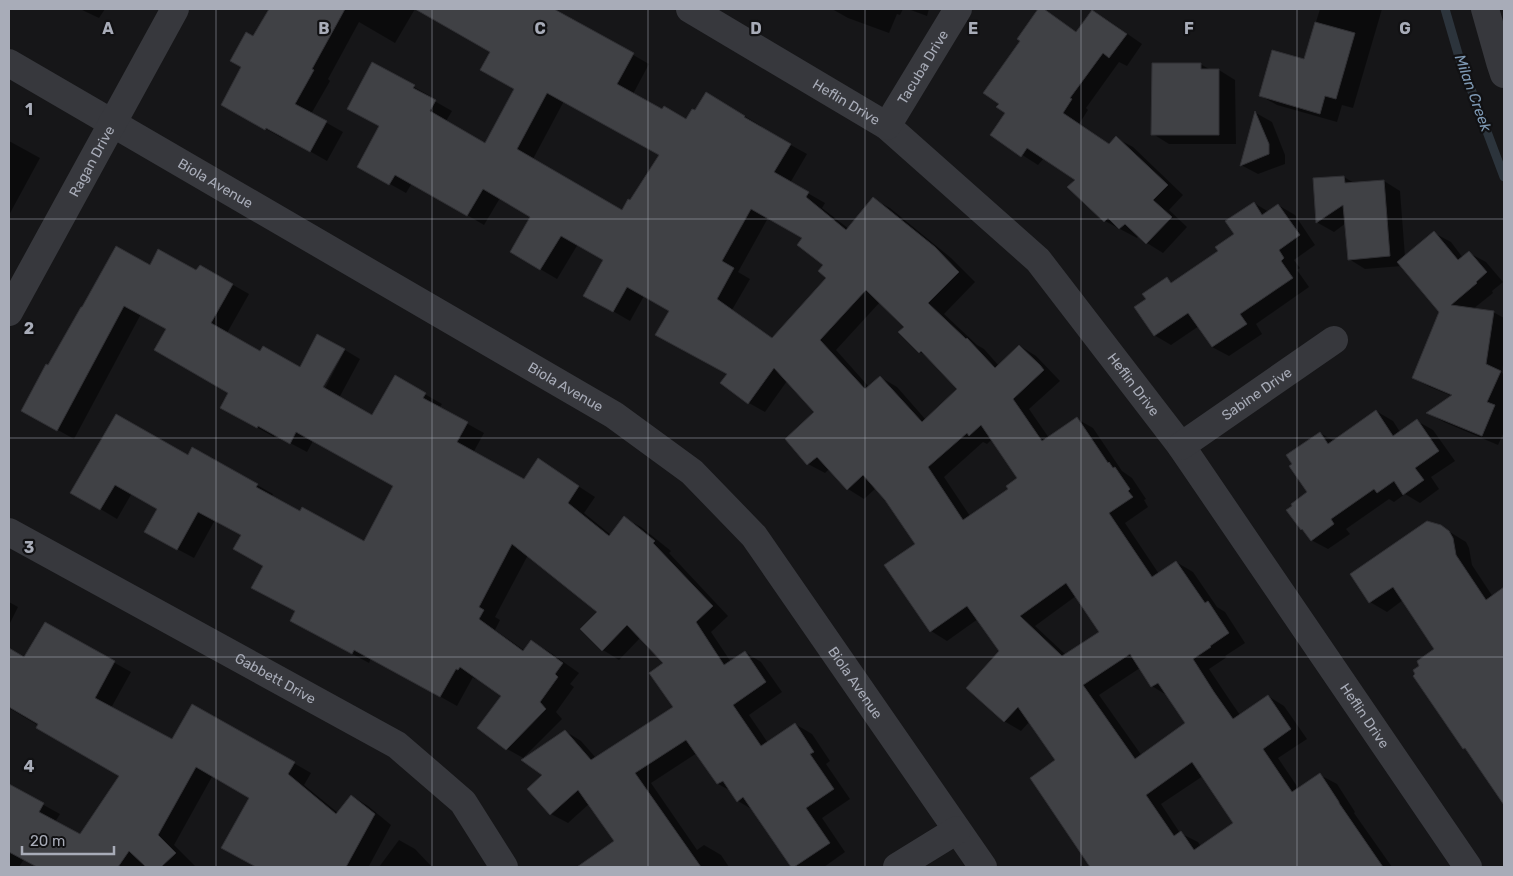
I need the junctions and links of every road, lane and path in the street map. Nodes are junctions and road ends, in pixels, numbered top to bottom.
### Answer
1 (175, 9) edge
2 (690, 9) edge
3 (958, 9) edge
4 (1485, 9) edge
5 (9, 63) edge
6 (1504, 74) edge
7 (112, 123) junction
8 (888, 126) junction
9 (9, 312) edge
10 (1334, 340) dead end
11 (1181, 446) junction
12 (9, 532) edge
13 (957, 830) junction
14 (504, 867) edge
15 (897, 867) edge
16 (983, 867) edge
17 (1468, 867) edge

1 - 7 street, Ragan Drive
2 - 8 street, Heflin Drive
3 - 8 street, Tacuba Drive
4 - 6 street
5 - 7 street, Biola Avenue
7 - 9 street, Ragan Drive
7 - 13 street, Biola Avenue
8 - 11 street, Heflin Drive
10 - 11 street, Sabine Drive
11 - 17 street, Heflin Drive
12 - 14 street, Gabbett Drive
13 - 15 street
13 - 16 street, Biola Avenue

